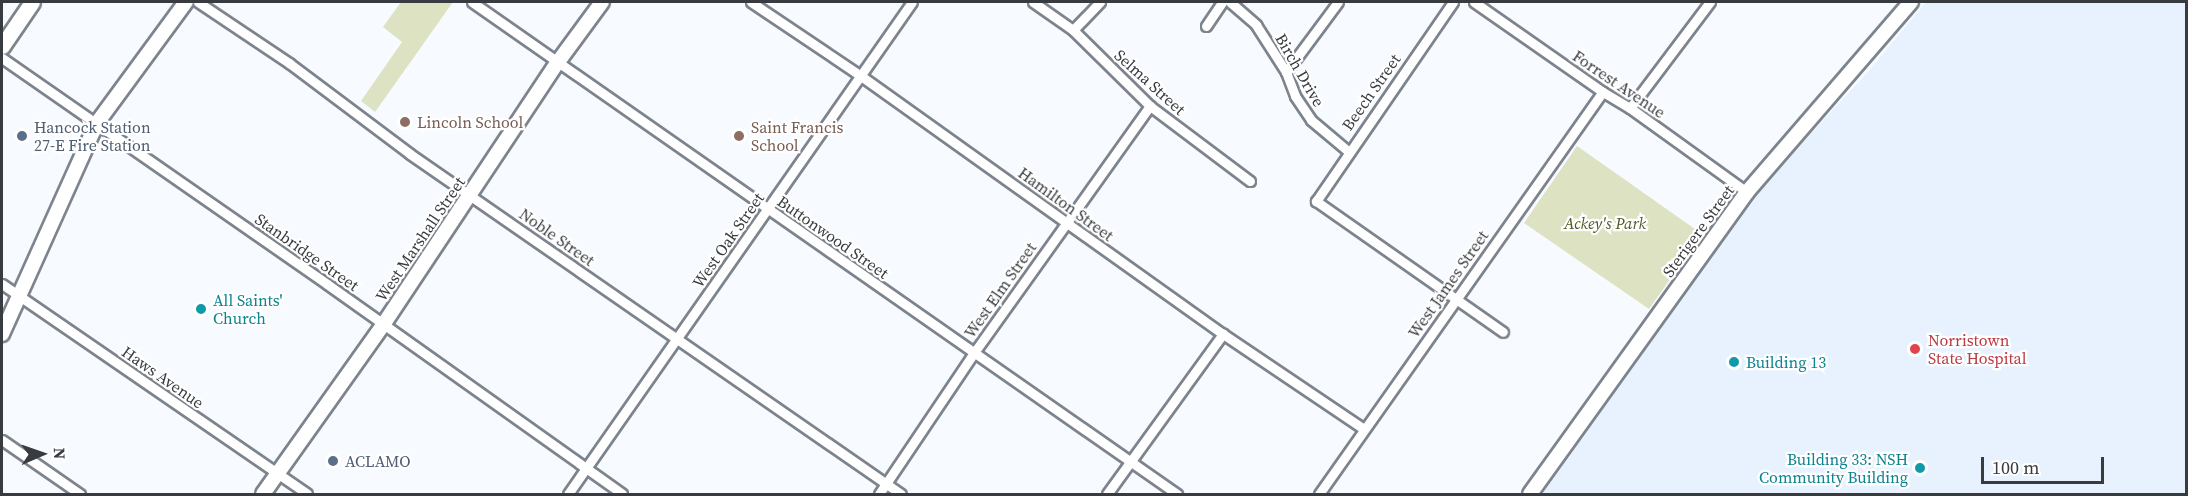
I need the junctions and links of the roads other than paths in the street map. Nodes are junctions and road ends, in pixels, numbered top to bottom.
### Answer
1 (32, 2) edge
2 (186, 2) edge
3 (198, 2) edge
4 (472, 2) edge
5 (602, 2) edge
6 (751, 2) edge
7 (912, 2) edge
8 (1033, 2) edge
9 (1100, 2) edge
10 (1222, 2) edge
11 (1230, 2) edge
12 (1338, 2) edge
13 (1453, 2) edge
14 (1474, 2) edge
15 (1710, 2) edge
16 (1911, 2) edge
17 (1206, 26) dead end
18 (1073, 30) junction
19 (2, 46) edge
20 (2, 58) edge
21 (558, 62) junction
22 (1286, 72) junction
23 (861, 76) junction
24 (1603, 92) junction
25 (1150, 106) junction
26 (1630, 108) junction
27 (97, 123) junction
28 (1348, 151) junction
29 (1250, 181) dead end
30 (1747, 192) junction
31 (470, 195) junction
32 (768, 210) junction
33 (1066, 223) junction
34 (2, 284) edge
35 (18, 295) junction
36 (1455, 301) junction
37 (382, 324) junction
38 (1503, 332) dead end
39 (2, 334) edge
40 (1223, 334) junction
41 (677, 338) junction
42 (973, 354) junction
43 (1364, 429) junction
44 (2, 440) edge
45 (1132, 462) junction
46 (586, 469) junction
47 (278, 474) junction
48 (886, 484) junction
49 (80, 495) edge
50 (263, 495) edge
51 (308, 495) edge
52 (568, 495) edge
53 (622, 495) edge
54 (879, 495) edge
55 (901, 495) edge
56 (1107, 495) edge
57 (1177, 495) edge
58 (1319, 495) edge
59 (1530, 495) edge

1 - 19 main road
2 - 27 street
3 - 31 street, Noble Street
4 - 21 street, Buttonwood Street
5 - 21 street, West Marshall Street
6 - 23 street, Hamilton Street
7 - 23 street, West Oak Street
8 - 18 street, Selma Street
9 - 18 street
10 - 17 street
11 - 22 street, Birch Drive
12 - 22 street
13 - 28 street, Beech Street
14 - 24 street, Forrest Avenue
15 - 26 street
16 - 30 street, Sterigere Street
18 - 25 street, Selma Street
20 - 27 street, Stanbridge Street
21 - 31 street, West Marshall Street
21 - 32 street, Buttonwood Street
22 - 28 street, Birch Drive
23 - 32 street, West Oak Street
23 - 33 street, Hamilton Street
24 - 26 street, Forrest Avenue
24 - 36 street, West James Street
25 - 29 street, Selma Street
25 - 33 street, West Elm Street
26 - 30 street, Forrest Avenue
27 - 35 street
27 - 37 street, Stanbridge Street
28 - 36 street, Beech Street
30 - 59 street, Sterigere Street
31 - 37 street, West Marshall Street
31 - 41 street, Noble Street
32 - 41 street, West Oak Street
32 - 42 street, Buttonwood Street
33 - 40 street, Hamilton Street
33 - 42 street, West Elm Street
34 - 35 street, Haws Avenue
35 - 39 street
35 - 47 street, Haws Avenue
36 - 38 street
36 - 43 street, West James Street
37 - 46 street, Stanbridge Street
37 - 47 street, West Marshall Street
40 - 43 street, Hamilton Street
40 - 45 street
41 - 46 street, West Oak Street
41 - 48 street, Noble Street
42 - 45 street, Buttonwood Street
42 - 48 street, West Elm Street
43 - 58 street, West James Street
44 - 49 street
45 - 56 street
45 - 57 street, Buttonwood Street
46 - 52 street, West Oak Street
46 - 53 street, Stanbridge Street
47 - 50 street, West Marshall Street
47 - 51 street, Haws Avenue
48 - 54 street, West Elm Street
48 - 55 street, Noble Street

